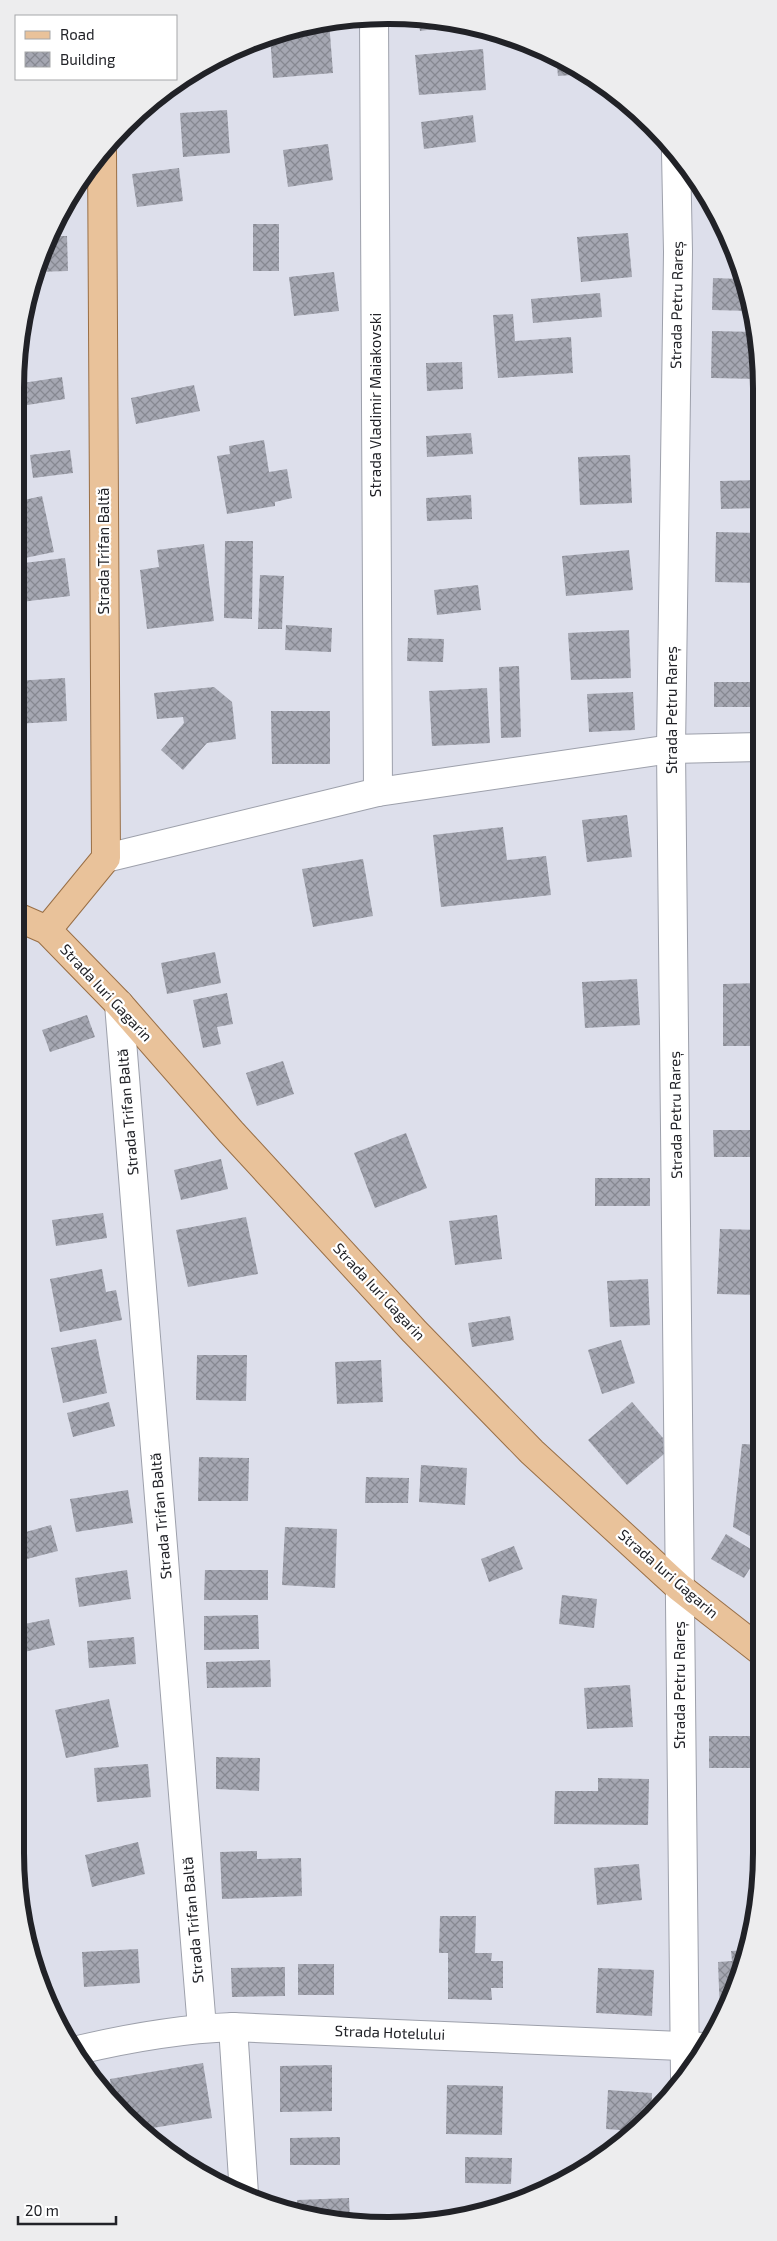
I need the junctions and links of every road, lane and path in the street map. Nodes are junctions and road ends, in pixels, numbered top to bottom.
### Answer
1 (374, 25) edge
2 (102, 162) edge
3 (676, 164) edge
4 (753, 748) edge
5 (671, 749) junction
6 (378, 792) junction
7 (106, 858) junction
8 (24, 920) edge
9 (47, 930) junction
10 (119, 1004) junction
11 (679, 1587) junction
12 (753, 1645) edge
13 (233, 2027) junction
14 (202, 2028) junction
15 (694, 2046) edge
16 (81, 2049) edge
17 (244, 2187) edge

1 - 6 street, Strada Vladimir Maiakovski
2 - 7 main road, Strada Trifan Baltă
3 - 5 street, Strada Petru Rareș
4 - 5 street
5 - 6 street
5 - 11 street, Strada Petru Rareș
6 - 7 street
7 - 9 main road
8 - 9 main road, Strada Iuri Gagarin
9 - 10 main road, Strada Iuri Gagarin
10 - 11 main road, Strada Iuri Gagarin
10 - 14 street, Strada Trifan Baltă
11 - 12 main road, Strada Iuri Gagarin
11 - 15 street, Strada Petru Rareș
13 - 14 street, Strada Hotelului
13 - 15 street, Strada Hotelului
13 - 17 street
14 - 16 street, Strada Hotelului

